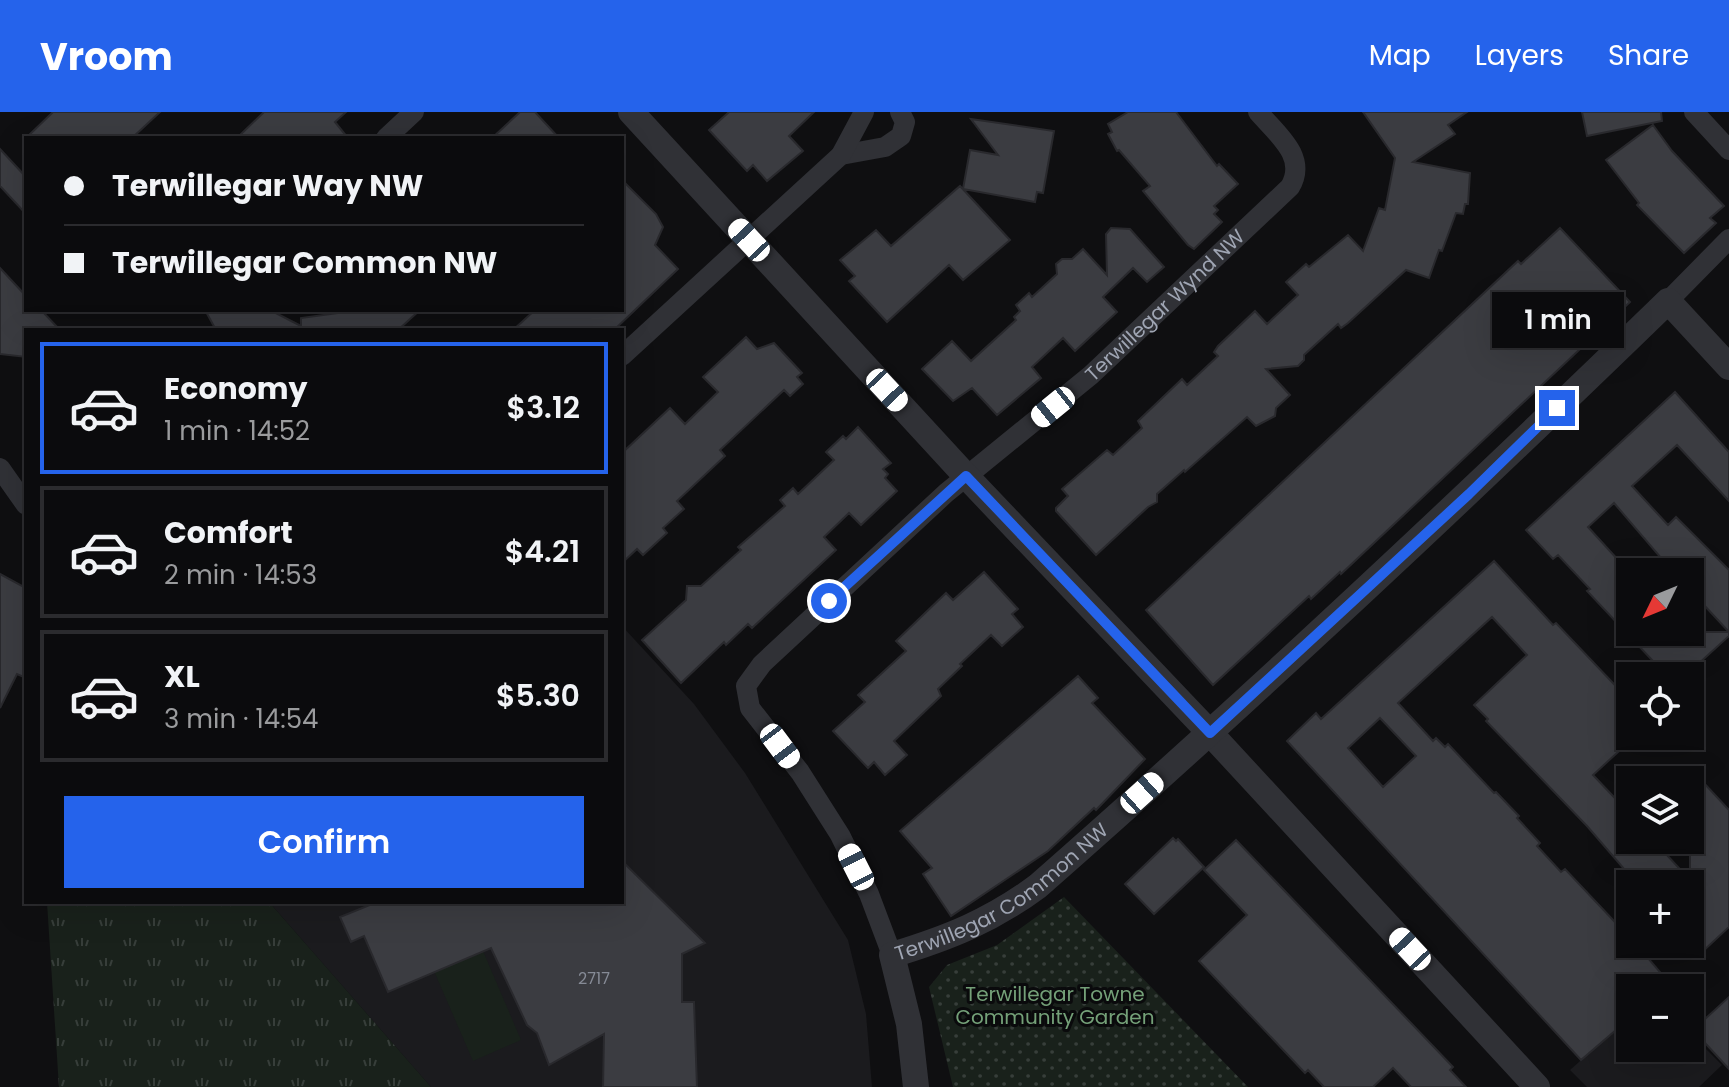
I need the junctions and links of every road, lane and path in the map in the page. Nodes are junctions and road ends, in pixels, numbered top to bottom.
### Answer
1 (414, 112) edge
2 (631, 112) edge
3 (864, 112) edge
4 (900, 112) edge
5 (1258, 112) edge
6 (1694, 112) edge
7 (388, 136) edge
8 (1729, 150) edge
9 (841, 155) junction
10 (1729, 239) edge
11 (749, 240) junction
12 (1668, 301) junction
13 (624, 354) edge
14 (1729, 367) edge
15 (0, 466) edge
16 (966, 476) junction
17 (24, 478) edge
18 (24, 502) edge
19 (1210, 733) junction
20 (892, 955) junction
21 (916, 1087) edge
22 (1537, 1087) edge

1 - 7 street
2 - 11 street
3 - 9 street
4 - 9 street
5 - 16 street, Terwillegar Wynd NW
6 - 8 street
9 - 11 street
10 - 12 street
11 - 13 street
11 - 16 street
12 - 14 street
12 - 19 street, Terwillegar Common NW
15 - 17 street
15 - 18 street
16 - 19 street
16 - 20 street
19 - 20 street, Terwillegar Common NW
19 - 22 street
20 - 21 street, Terwillegar Common NW

